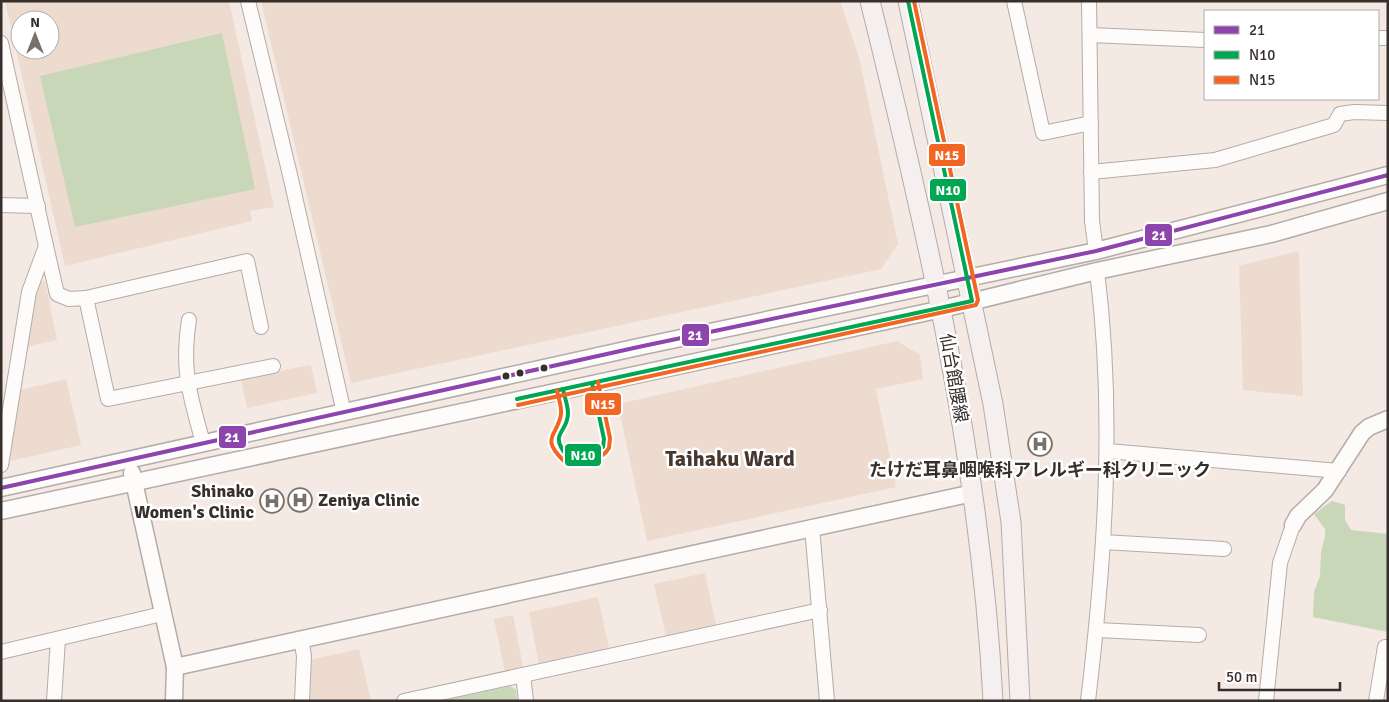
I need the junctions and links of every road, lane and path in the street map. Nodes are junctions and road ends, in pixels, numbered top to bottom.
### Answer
1 (248, 1) edge
2 (870, 1) edge
3 (908, 1) edge
4 (1014, 1) edge
5 (1090, 1) edge
6 (1090, 35) junction
7 (1204, 40) edge
8 (1, 43) edge
9 (1388, 113) edge
10 (1091, 123) junction
11 (1091, 172) junction
12 (1388, 175) edge
13 (1331, 191) junction
14 (1388, 201) edge
15 (1, 205) edge
16 (38, 206) junction
17 (1338, 215) junction
18 (46, 246) junction
19 (1096, 251) junction
20 (1097, 271) junction
21 (967, 278) junction
22 (936, 284) junction
23 (86, 298) junction
24 (972, 301) junction
25 (942, 308) junction
26 (189, 320) dead end
27 (261, 327) dead end
28 (273, 366) dead end
29 (186, 383) junction
30 (344, 414) junction
31 (1388, 419) edge
32 (203, 442) junction
33 (1108, 451) junction
34 (130, 460) junction
35 (1, 466) edge
36 (1339, 471) junction
37 (134, 482) junction
38 (3, 488) edge
39 (973, 493) junction
40 (1, 511) edge
41 (1293, 525) joint
42 (812, 527) junction
43 (1103, 542) junction
44 (1224, 549) dead end
45 (820, 610) junction
46 (162, 614) junction
47 (1097, 630) junction
48 (1199, 635) dead end
49 (58, 639) junction
50 (301, 639) junction
51 (1385, 647) dead end
52 (1, 652) edge
53 (175, 667) junction
54 (523, 675) junction
55 (54, 701) edge
56 (174, 701) edge
57 (302, 701) edge
58 (404, 701) edge
59 (526, 701) edge
60 (827, 701) edge
61 (993, 701) edge
62 (1020, 701) edge
63 (1088, 701) edge
64 (1266, 701) edge
65 (1376, 701) edge

1 - 30 street
2 - 22 main road, 仙台館腰線
3 - 21 main road, 仙台館腰線
4 - 10 street
5 - 6 street
6 - 7 street
6 - 10 street
8 - 16 street
9 - 11 street
10 - 11 street
11 - 19 street
12 - 13 street
13 - 17 street
13 - 19 street
14 - 17 street
15 - 16 street
16 - 18 street
17 - 20 street
18 - 23 street
18 - 35 street
19 - 21 street
20 - 24 street
20 - 33 street
21 - 22 street
21 - 24 main road, 仙台館腰線
22 - 25 main road, 仙台館腰線
22 - 30 street
23 - 27 street
23 - 29 street
24 - 25 street
24 - 62 main road, 仙台館腰線
25 - 37 street
25 - 39 main road, 仙台館腰線
26 - 29 street
28 - 29 street
29 - 32 street
30 - 32 street
31 - 36 street
32 - 34 street
33 - 36 street
33 - 43 street
34 - 37 street
34 - 38 street
35 - 38 street
36 - 41 street
37 - 40 street
37 - 46 street
39 - 42 street
39 - 61 main road, 仙台館腰線
41 - 64 street
42 - 45 street
42 - 50 street
43 - 44 street
43 - 47 street
45 - 54 street
45 - 60 street
46 - 49 street
46 - 53 street
47 - 48 street
47 - 63 street
49 - 52 street
49 - 55 street
50 - 53 street
50 - 57 street
51 - 65 street
53 - 56 street
54 - 58 street
54 - 59 street

